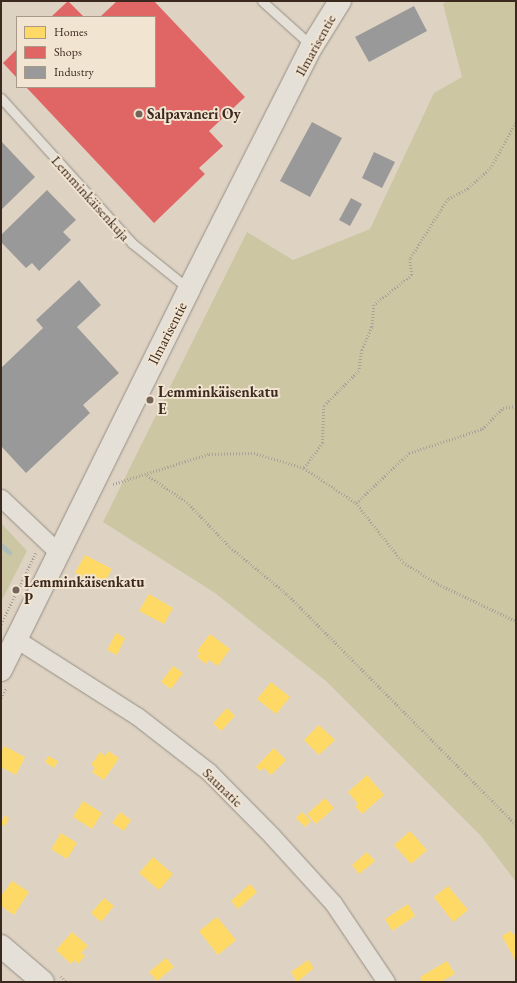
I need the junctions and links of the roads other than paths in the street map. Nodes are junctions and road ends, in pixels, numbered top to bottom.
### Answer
1 (262, 1) edge
2 (340, 1) edge
3 (312, 46) junction
4 (1, 98) edge
5 (189, 289) junction
6 (1, 498) edge
7 (50, 545) junction
8 (8, 632) edge
9 (1, 670) edge
10 (1, 946) edge
11 (43, 982) edge
12 (386, 982) edge

1 - 3 lane
2 - 3 street, Ilmarisentie
3 - 5 street, Ilmarisentie
4 - 5 lane, Lemminkäisenkuja
5 - 7 street, Ilmarisentie
6 - 7 street
7 - 8 street, Ilmarisentie
8 - 9 street, Ilmarisentie
8 - 12 street, Saunatie
10 - 11 street

